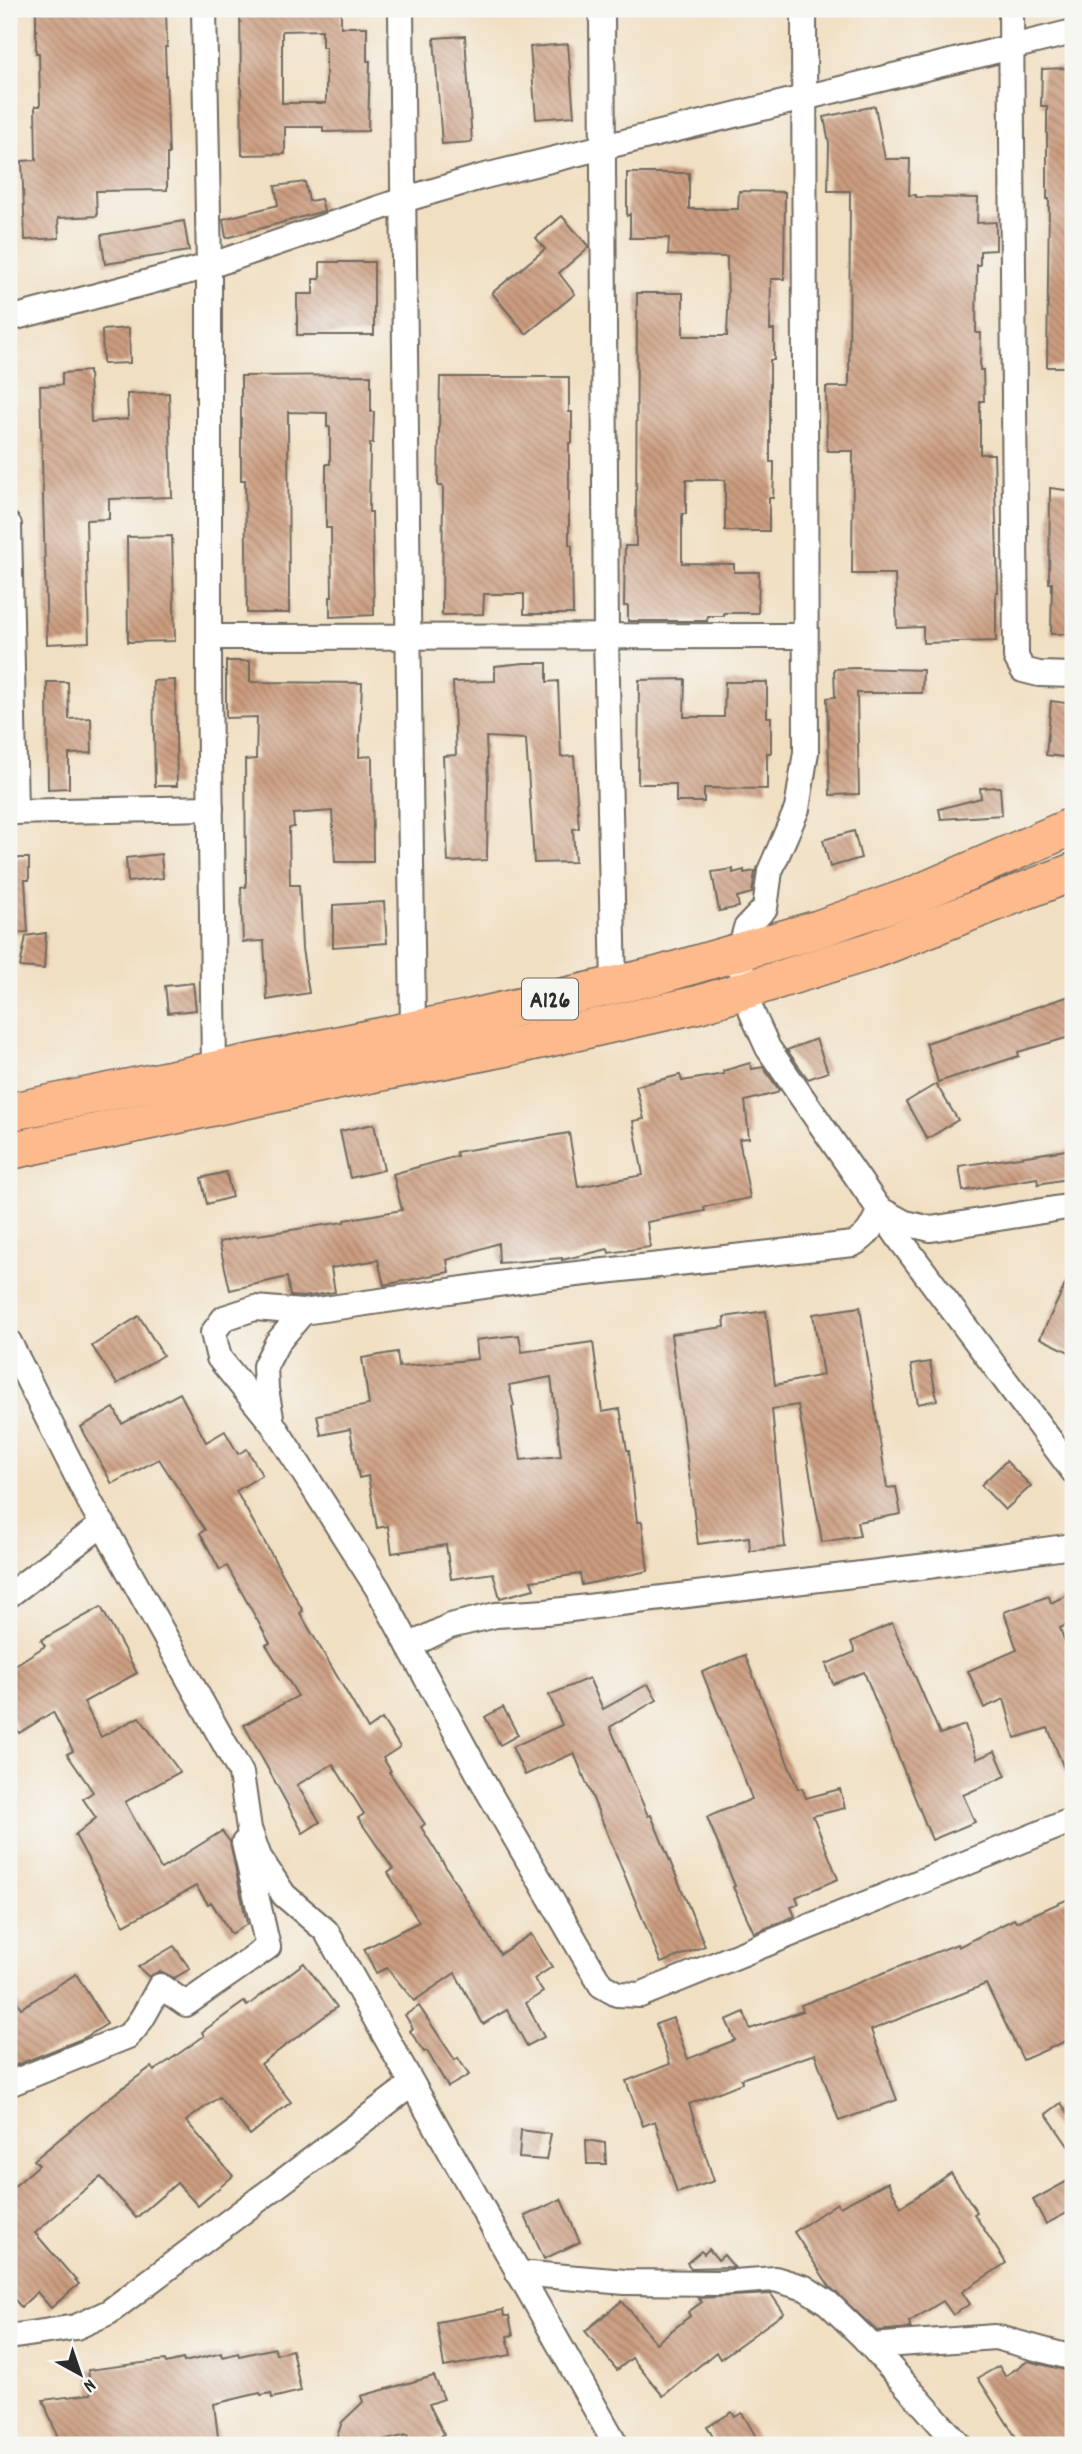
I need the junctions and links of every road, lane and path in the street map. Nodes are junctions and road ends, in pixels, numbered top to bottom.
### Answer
1 (204, 9) edge
2 (401, 9) edge
3 (602, 9) edge
4 (804, 9) edge
5 (1011, 9) edge
6 (1073, 32) edge
7 (1012, 48) junction
8 (804, 99) junction
9 (603, 148) junction
10 (403, 200) junction
11 (209, 266) junction
12 (9, 319) edge
13 (9, 525) edge
14 (409, 635) junction
15 (806, 636) junction
16 (209, 637) junction
17 (606, 638) junction
18 (1073, 675) edge
19 (211, 808) junction
20 (12, 812) edge
21 (1073, 826) edge
22 (1073, 872) edge
23 (739, 953) junction
24 (614, 984) junction
25 (745, 991) junction
26 (413, 1029) junction
27 (214, 1069) junction
28 (9, 1112) edge
29 (9, 1151) edge
30 (1073, 1206) edge
31 (880, 1209) junction
32 (303, 1312) junction
33 (9, 1342) edge
34 (272, 1423) junction
35 (1073, 1471) edge
36 (103, 1524) junction
37 (1073, 1545) edge
38 (9, 1595) edge
39 (408, 1646) junction
40 (241, 1773) junction
41 (1073, 1820) edge
42 (9, 2084) edge
43 (412, 2084) junction
44 (518, 2273) junction
45 (9, 2337) edge
46 (871, 2346) junction
47 (1073, 2358) edge
48 (617, 2445) edge
49 (960, 2445) edge

1 - 11 street
2 - 10 street
3 - 9 street
4 - 8 street
5 - 7 street
6 - 7 street
7 - 8 street
7 - 18 street
8 - 9 street
8 - 15 street
9 - 10 street
9 - 17 street
10 - 11 street
10 - 14 street
11 - 12 street
11 - 16 street
13 - 20 street
14 - 16 street
14 - 17 street
14 - 26 street
15 - 17 street
15 - 23 street
16 - 19 street
17 - 24 street
19 - 20 street
19 - 27 street
21 - 23 highway, A126
22 - 25 highway, A126
23 - 24 highway, A126
23 - 25 street
24 - 26 highway, A126
25 - 29 highway, A126
25 - 31 street
26 - 27 highway, A126
27 - 28 highway, A126
30 - 31 street
31 - 32 street
31 - 35 street
32 - 34 street
32 - 34 street
33 - 36 street
34 - 39 street
36 - 38 street
36 - 40 street
37 - 39 street
39 - 41 street
40 - 42 street
40 - 43 street
43 - 44 street
43 - 45 street
44 - 46 street
44 - 48 street
46 - 47 street
46 - 49 street

